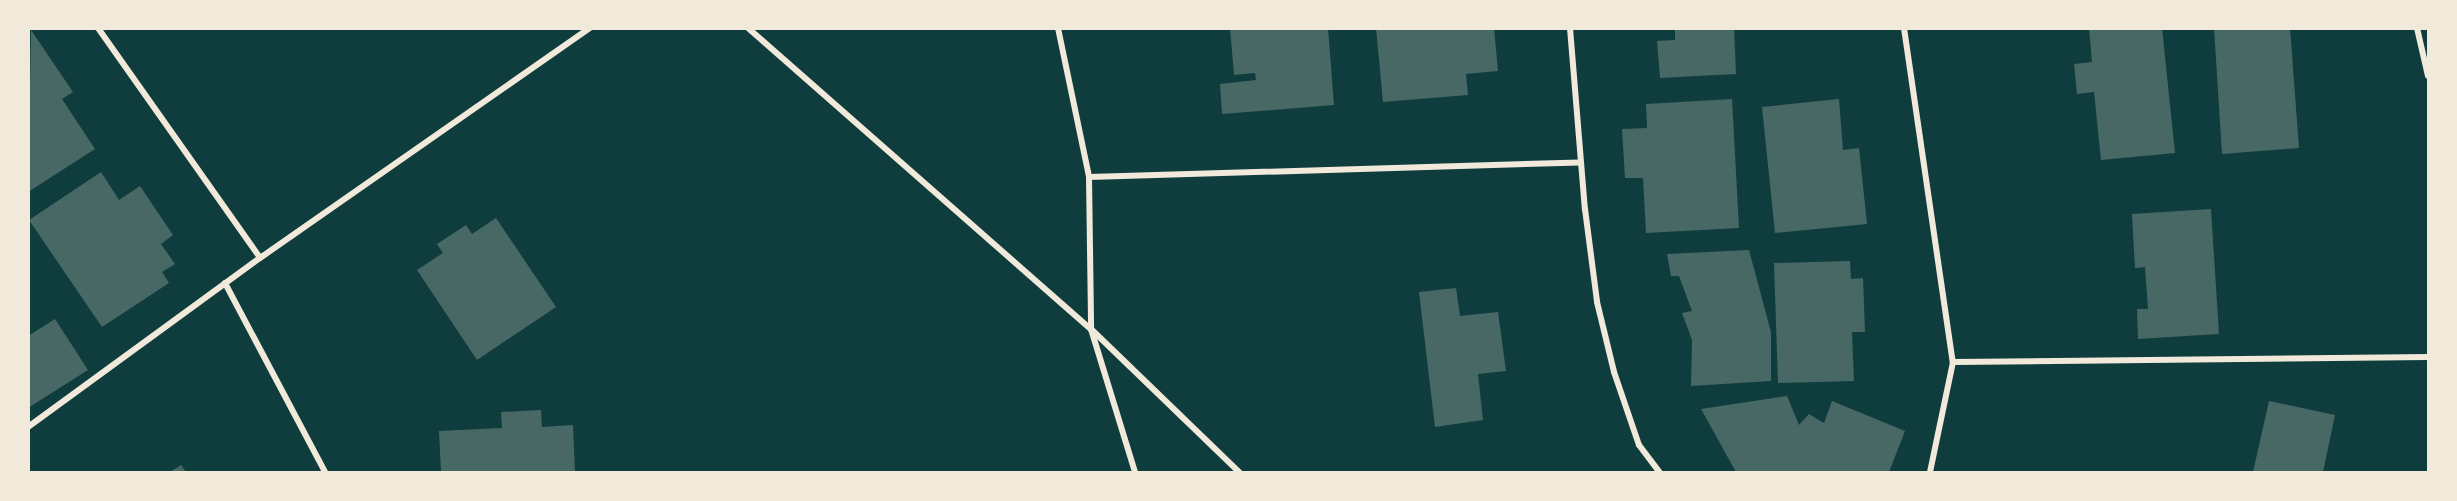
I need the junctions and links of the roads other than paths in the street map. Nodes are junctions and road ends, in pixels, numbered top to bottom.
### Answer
1 (98, 28) edge
2 (590, 28) edge
3 (748, 28) edge
4 (1058, 28) edge
5 (1570, 28) edge
6 (1904, 28) edge
7 (2417, 28) edge
8 (2428, 76) edge
9 (1580, 162) junction
10 (1089, 177) junction
11 (260, 258) junction
12 (225, 283) junction
13 (1091, 329) junction
14 (2428, 357) edge
15 (1953, 362) junction
16 (28, 427) edge
17 (325, 472) edge
18 (1135, 472) edge
19 (1239, 472) edge
20 (1659, 472) edge
21 (1930, 472) edge

1 - 11 street
2 - 11 street
3 - 13 street
4 - 10 street
5 - 9 street
6 - 15 street
7 - 8 street
9 - 10 street
9 - 20 street
10 - 13 street
11 - 12 street
12 - 16 street
12 - 17 street
13 - 18 street
13 - 19 street
14 - 15 street
15 - 21 street

